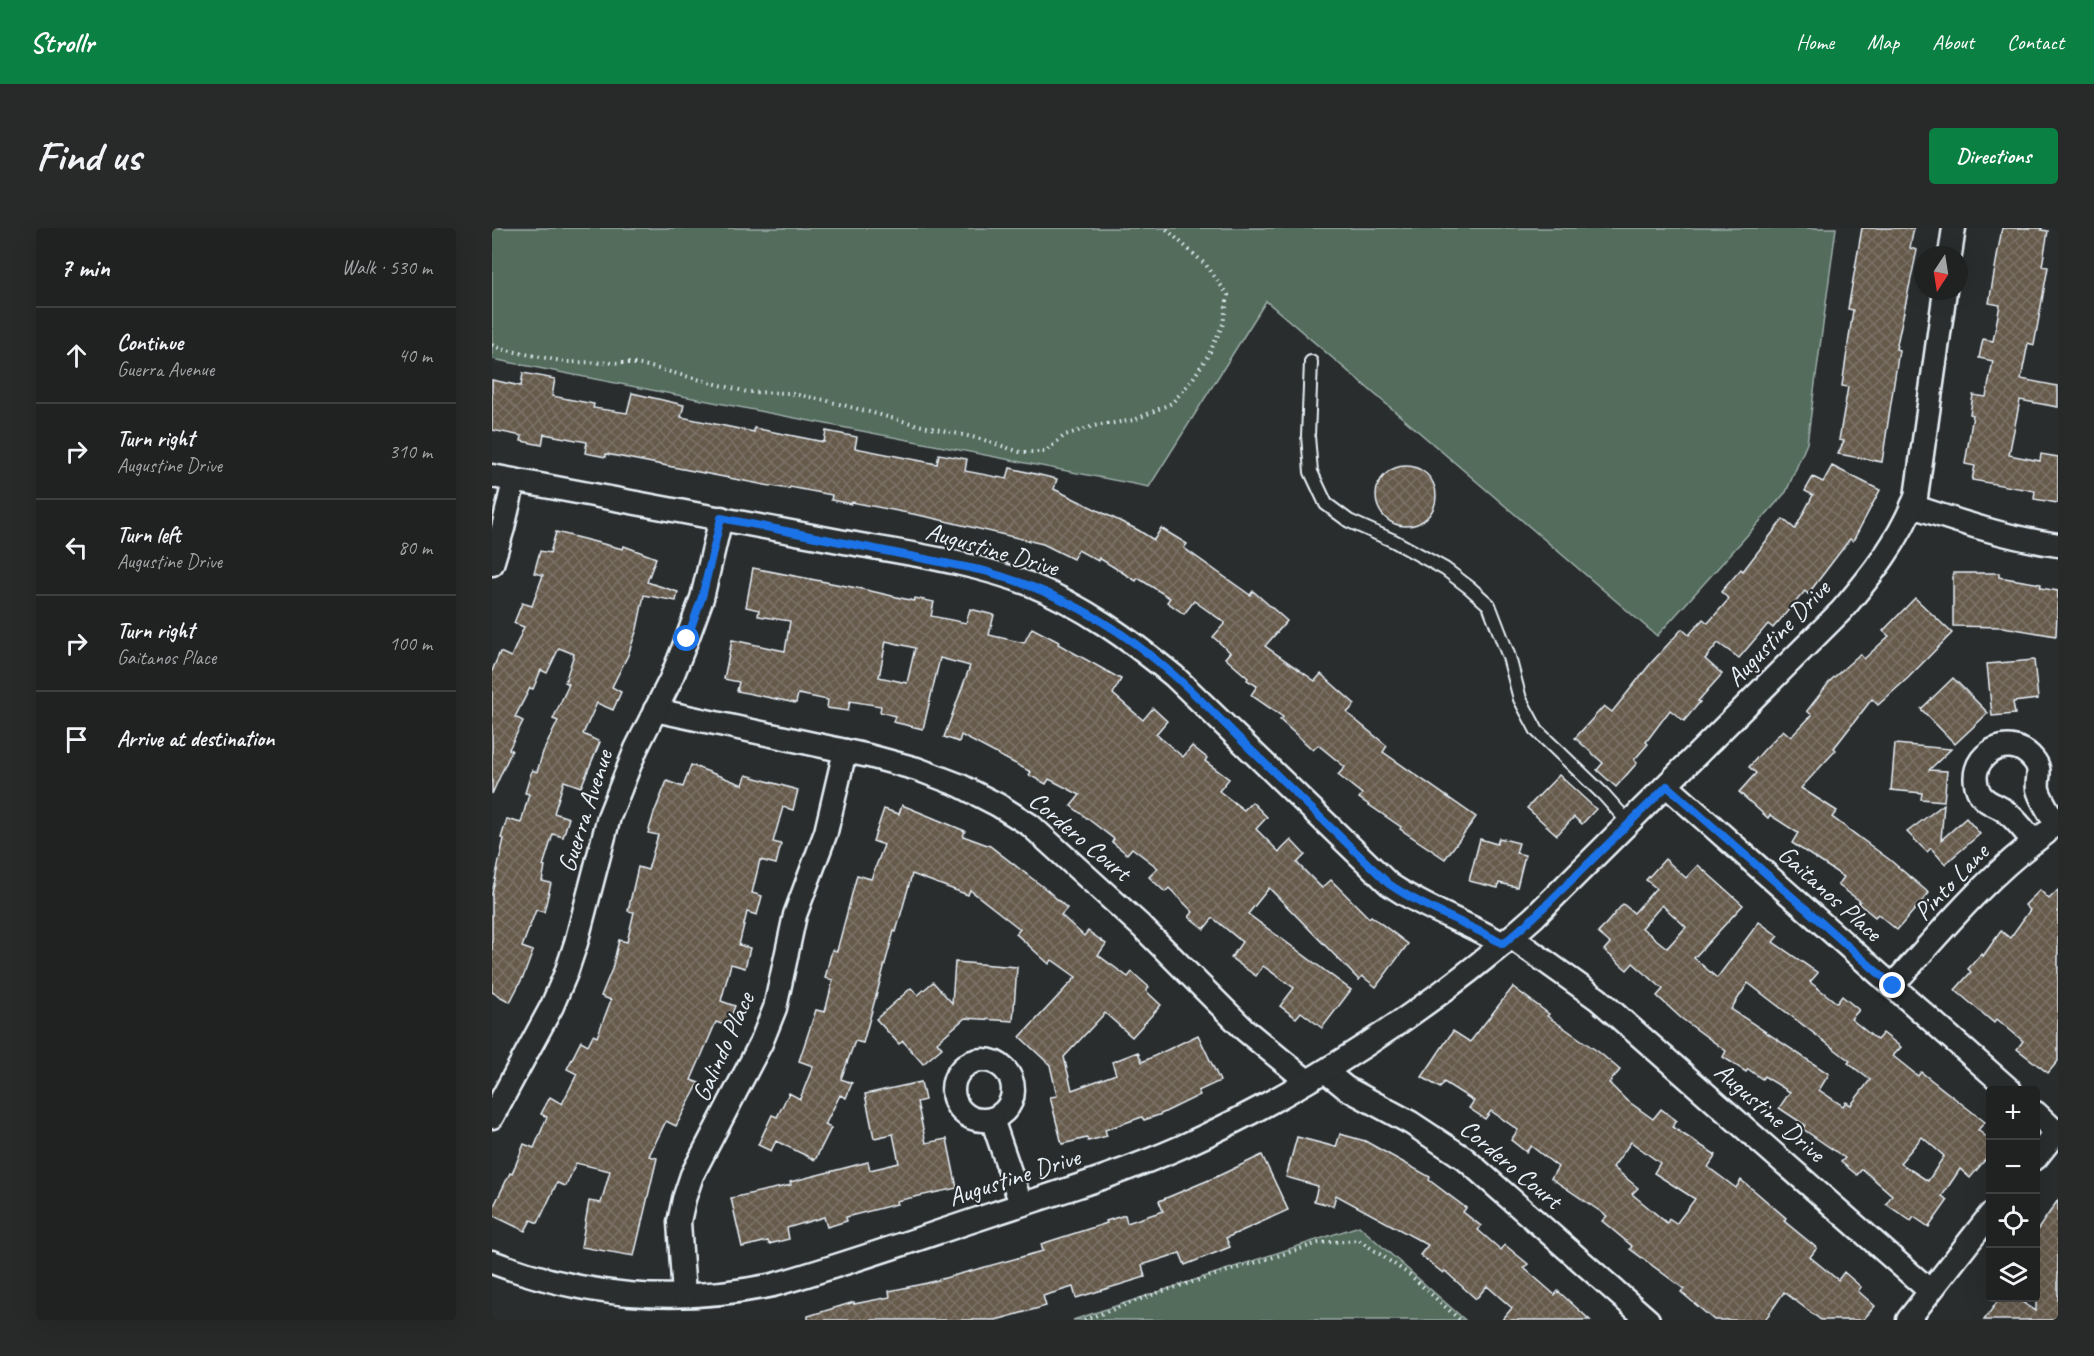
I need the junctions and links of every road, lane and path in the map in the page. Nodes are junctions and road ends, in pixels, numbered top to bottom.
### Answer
1 (1166, 228) edge
2 (1954, 228) edge
3 (1951, 246) edge
4 (1945, 300) edge
5 (492, 345) edge
6 (1311, 362) dead end
7 (503, 478) edge
8 (1912, 506) junction
9 (721, 518) junction
10 (2058, 545) edge
11 (492, 564) edge
12 (655, 710) junction
13 (844, 751) junction
14 (1667, 786) junction
15 (1629, 823) junction
16 (2057, 826) edge
17 (2034, 842) junction
18 (1507, 941) junction
19 (1893, 986) junction
20 (1316, 1076) junction
21 (2006, 1086) edge
22 (2040, 1116) edge
23 (492, 1118) edge
24 (992, 1119) dead end
25 (2057, 1131) edge
26 (2040, 1153) edge
27 (1021, 1204) junction
28 (1986, 1220) edge
29 (492, 1262) edge
30 (1930, 1291) junction
31 (684, 1295) junction
32 (1084, 1320) edge
33 (1460, 1320) edge
34 (1648, 1320) edge
35 (1908, 1320) edge

1 - 5 path
2 - 3 street
4 - 8 street, Augustine Drive
6 - 15 lane
7 - 9 street, Augustine Drive
7 - 11 street
8 - 10 street
8 - 14 street, Augustine Drive
9 - 12 street, Guerra Avenue
9 - 18 street, Augustine Drive
12 - 13 street, Cordero Court
12 - 23 street, Guerra Avenue
13 - 20 street, Cordero Court
13 - 31 street, Galindo Place
14 - 15 street, Augustine Drive
14 - 19 street, Gaitanos Place
15 - 18 street, Augustine Drive
16 - 17 street, Pinto Lane
16 - 17 street
17 - 19 street, Pinto Lane
18 - 20 street, Augustine Drive
18 - 30 street, Augustine Drive
19 - 21 street, Gaitanos Place
20 - 27 street, Augustine Drive
20 - 34 street, Cordero Court
22 - 25 street
24 - 27 street
25 - 26 street
27 - 31 street, Augustine Drive
28 - 30 street
29 - 31 street, Augustine Drive
30 - 35 street
32 - 33 path

